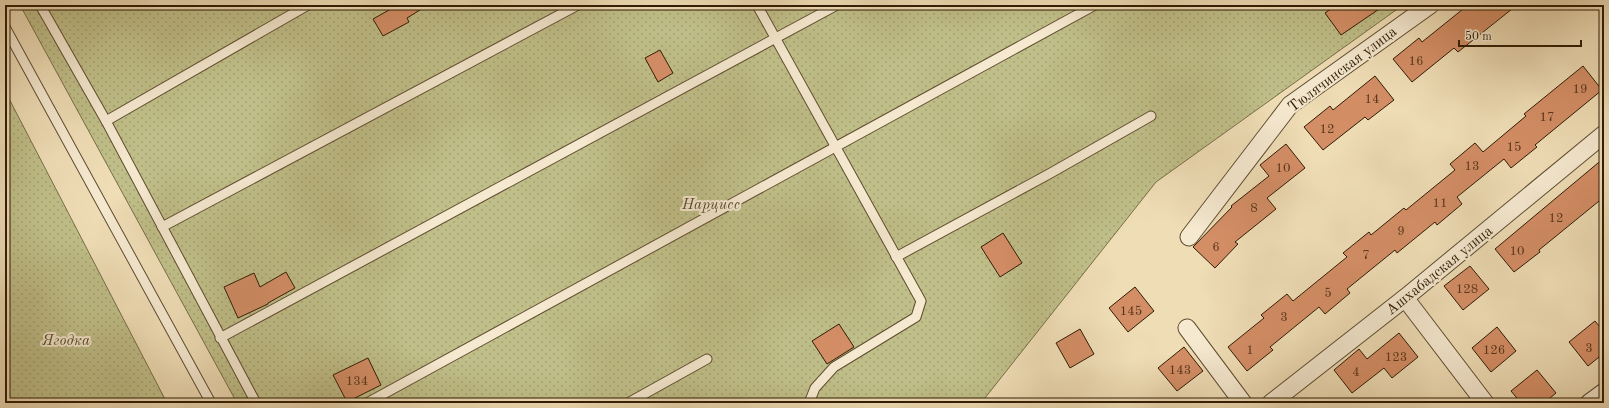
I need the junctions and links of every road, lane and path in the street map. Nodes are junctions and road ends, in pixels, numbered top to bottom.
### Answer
1 (308, 5) edge
2 (578, 5) edge
3 (757, 5) edge
4 (837, 5) edge
5 (1095, 5) edge
6 (1430, 5) edge
7 (44, 6) edge
8 (5, 27) edge
9 (775, 39) junction
10 (1151, 116) dead end
11 (106, 121) junction
12 (1604, 134) edge
13 (835, 147) junction
14 (162, 227) junction
15 (1189, 237) dead end
16 (896, 257) junction
17 (1405, 298) junction
18 (1187, 328) dead end
19 (220, 338) junction
20 (708, 359) dead end
21 (1604, 392) edge
22 (211, 403) edge
23 (256, 403) edge
24 (367, 403) edge
25 (628, 403) edge
26 (809, 403) edge
27 (1243, 403) edge
28 (1272, 403) edge
29 (1485, 403) edge
30 (1590, 403) edge

1 - 11 lane
2 - 14 lane
3 - 9 lane
4 - 9 lane
5 - 13 lane
6 - 15 street, Тюлячинская улица
7 - 11 lane
8 - 22 lane
9 - 13 lane
9 - 19 lane
10 - 16 lane
11 - 14 lane
12 - 17 street, Ашхабадская улица
13 - 16 lane
13 - 24 lane
14 - 19 lane
16 - 26 lane
17 - 28 street, Ашхабадская улица
17 - 29 street
18 - 27 street
19 - 23 lane
20 - 25 lane
21 - 30 street

